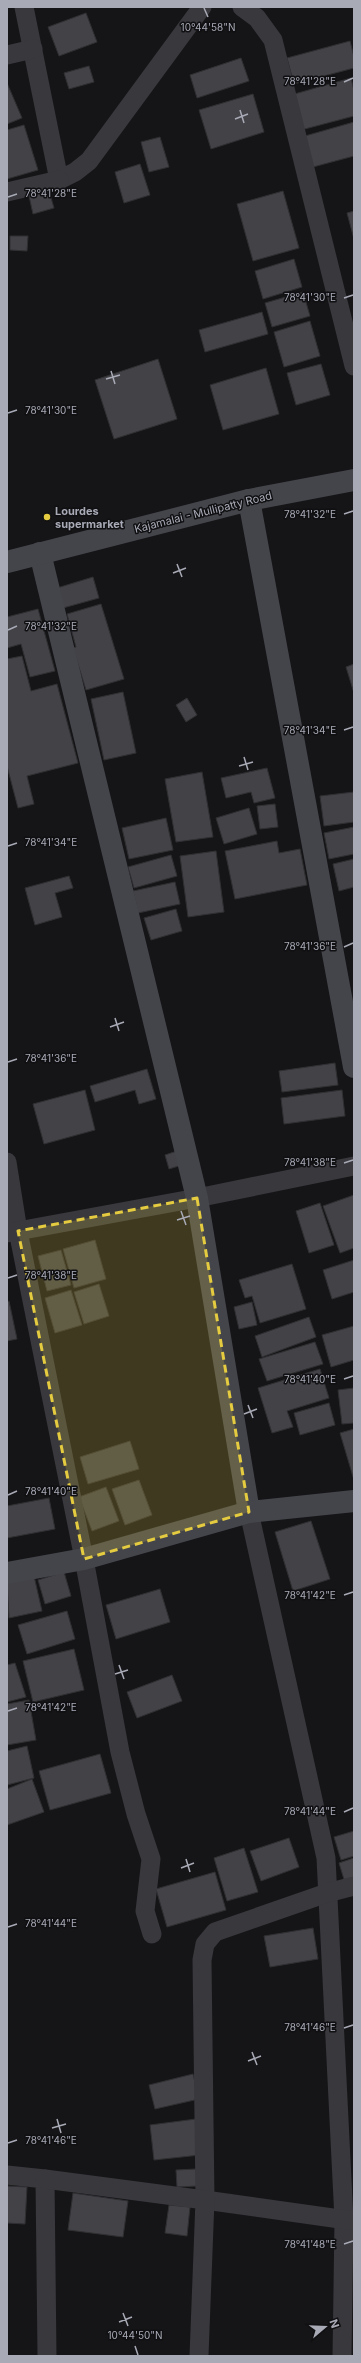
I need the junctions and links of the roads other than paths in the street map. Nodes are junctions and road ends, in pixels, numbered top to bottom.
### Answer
1 (24, 7) edge
2 (202, 7) edge
3 (242, 7) edge
4 (33, 49) junction
5 (7, 55) edge
6 (59, 180) junction
7 (7, 192) edge
8 (354, 366) edge
9 (354, 480) edge
10 (248, 500) junction
11 (40, 553) junction
12 (7, 562) edge
13 (354, 1067) edge
14 (7, 1162) edge
15 (354, 1166) edge
16 (197, 1198) junction
17 (13, 1232) edge
18 (354, 1501) edge
19 (249, 1512) junction
20 (84, 1559) junction
21 (7, 1573) edge
22 (354, 1886) edge
23 (327, 1893) junction
24 (152, 1934) dead end
25 (7, 2175) edge
26 (45, 2179) junction
27 (205, 2200) junction
28 (349, 2220) edge
29 (47, 2356) edge
30 (198, 2356) edge
31 (342, 2356) edge

1 - 4 street
2 - 6 street
3 - 8 street
4 - 5 street
4 - 6 street
6 - 7 street
9 - 10 street, Kajamalai - Mullipatty Road
10 - 11 street, Kajamalai - Mullipatty Road
10 - 13 street
11 - 12 street, Kajamalai - Mullipatty Road
11 - 16 street
14 - 17 street
15 - 16 street
16 - 17 street
16 - 19 street
17 - 20 street
18 - 19 street
19 - 20 street
19 - 23 street
20 - 21 street
20 - 24 street
22 - 23 street
23 - 27 street
23 - 28 street
25 - 26 street
26 - 27 street
26 - 29 street
27 - 28 street
27 - 30 street
28 - 31 street

